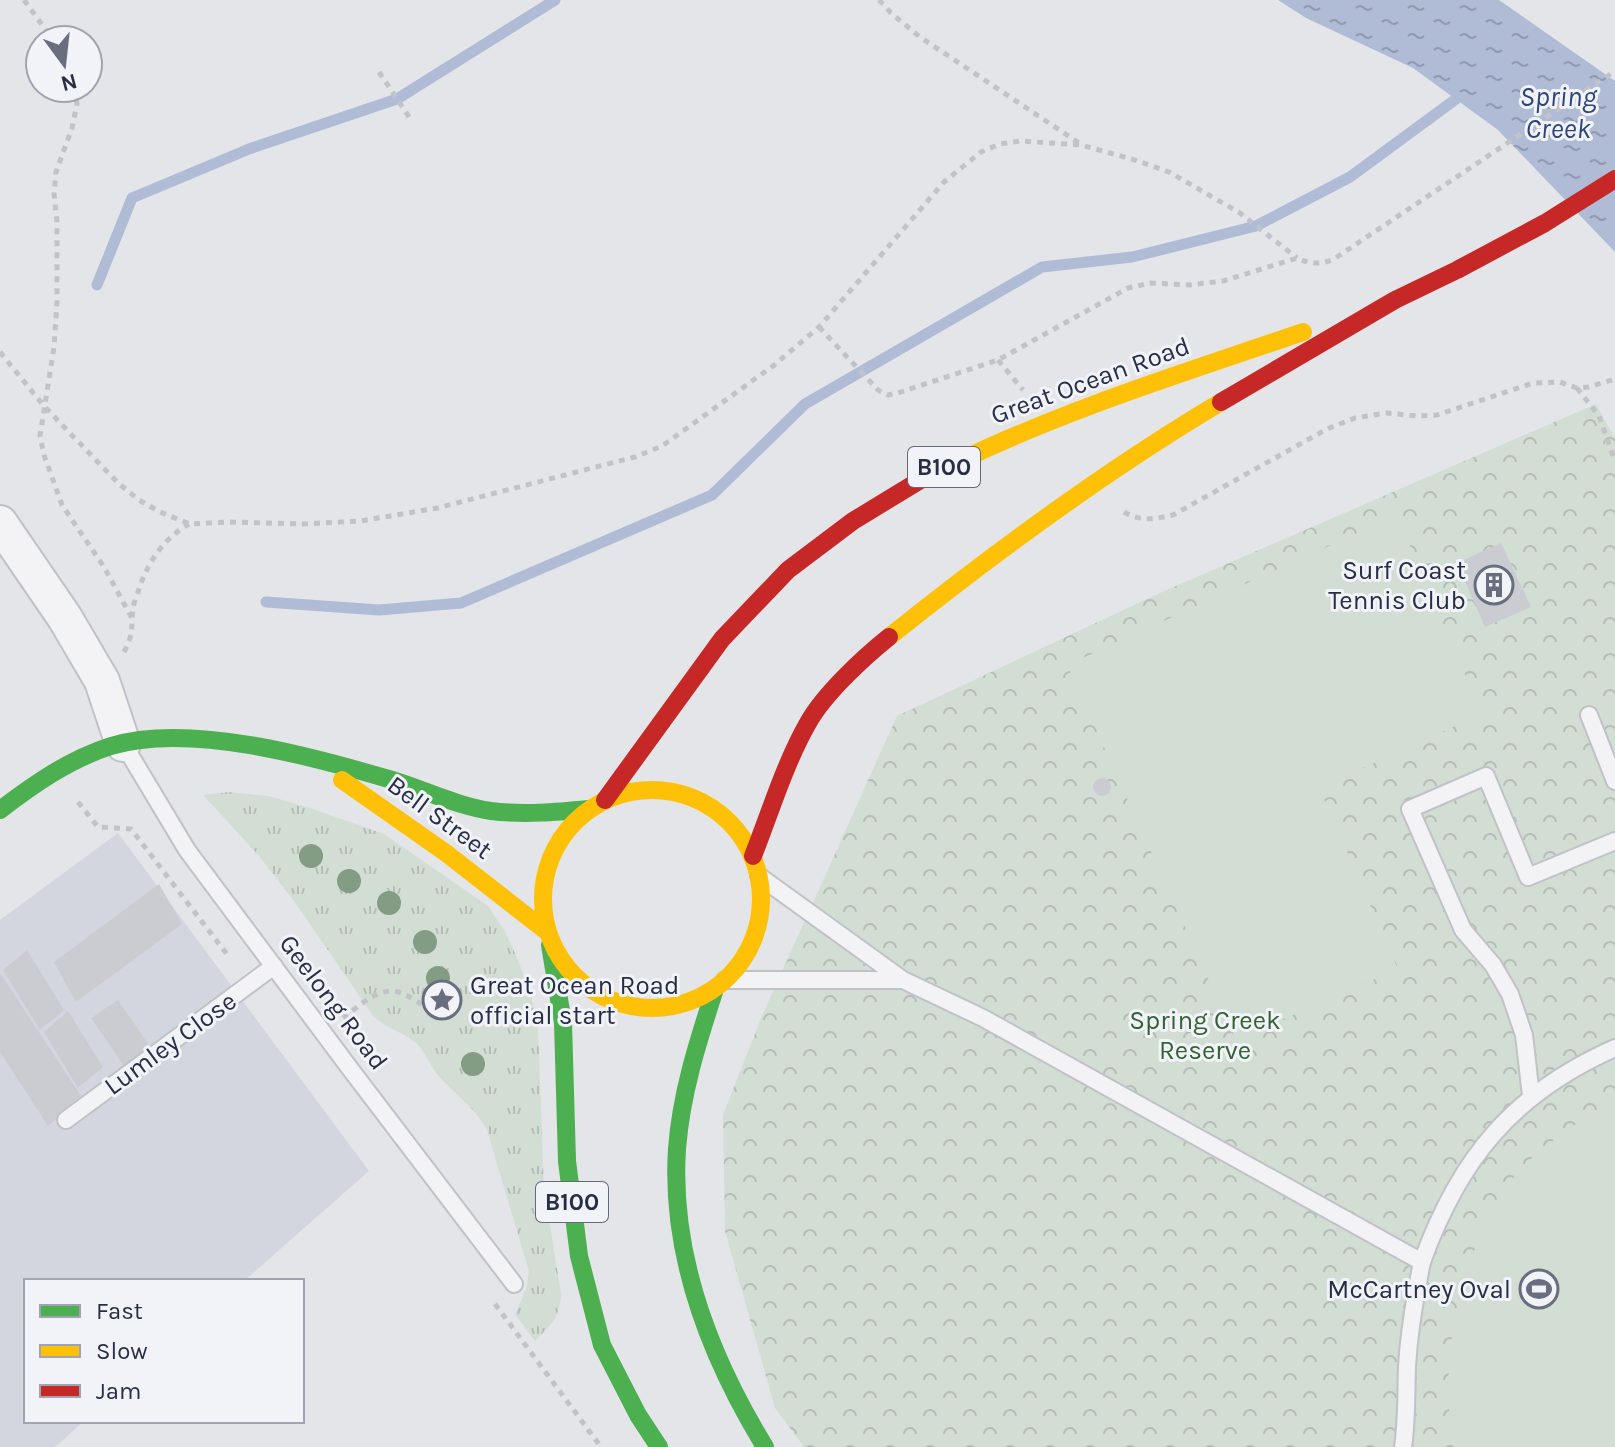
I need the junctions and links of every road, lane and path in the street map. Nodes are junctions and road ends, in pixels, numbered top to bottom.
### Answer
1 (24, 0) edge
2 (879, 0) edge
3 (41, 24) edge
4 (1615, 71) edge
5 (379, 72) dead end
6 (77, 104) edge
7 (411, 120) dead end
8 (1081, 145) junction
9 (1615, 179) edge
10 (1297, 258) junction
11 (1395, 300) junction
12 (819, 327) junction
13 (0, 352) edge
14 (998, 360) junction
15 (1615, 379) edge
16 (1577, 388) junction
17 (1029, 397) dead end
18 (44, 406) junction
19 (1615, 461) edge
20 (1098, 482) junction
21 (0, 523) edge
22 (190, 524) junction
23 (134, 622) junction
24 (102, 681) junction
25 (1589, 715) dead end
26 (123, 744) junction
27 (296, 756) junction
28 (53, 773) junction
29 (1615, 781) edge
30 (597, 804) junction
31 (0, 810) edge
32 (1615, 841) edge
33 (753, 856) junction
34 (759, 876) junction
35 (548, 935) junction
36 (274, 966) junction
37 (903, 980) junction
38 (250, 984) junction
39 (720, 984) junction
40 (448, 989) dead end
41 (323, 1032) junction
42 (1615, 1048) edge
43 (1531, 1096) junction
44 (66, 1120) dead end
45 (1422, 1262) junction
46 (514, 1284) dead end
47 (487, 1293) dead end
48 (601, 1447) edge
49 (659, 1447) edge
50 (765, 1447) edge
51 (1403, 1447) edge

1 - 3 path
2 - 8 path
4 - 10 path
5 - 7 path
6 - 18 path
8 - 10 path
8 - 12 path
9 - 11 main road, Great Ocean Road / B100
10 - 14 path
11 - 20 main road, Great Ocean Road / B100
11 - 30 main road, Great Ocean Road / B100
12 - 14 path
12 - 22 path
13 - 18 path
14 - 17 path
15 - 16 path
16 - 19 path
16 - 20 path
18 - 22 path
18 - 23 path
20 - 33 main road, Great Ocean Road / B100
21 - 24 street
22 - 23 path
23 - 24 path
24 - 26 street
25 - 29 lane
26 - 27 main road, Bell Street
26 - 28 main road, Bell Street
26 - 36 lane, Geelong Road
27 - 30 main road, Bell Street
27 - 35 main road, Bell Street
28 - 31 main road, Bell Street
28 - 38 path
30 - 33 main road, B100
30 - 35 main road, B100
32 - 43 lane
33 - 34 main road, B100
34 - 37 lane
34 - 39 main road, B100
35 - 39 main road, B100
35 - 49 main road, B100
36 - 38 lane, Lumley Close
36 - 41 lane, Geelong Road
37 - 39 lane
37 - 45 lane
38 - 44 lane, Lumley Close
39 - 50 main road, B100
40 - 41 path
41 - 46 lane, Geelong Road
42 - 43 lane
43 - 45 lane
45 - 51 lane
47 - 48 path

